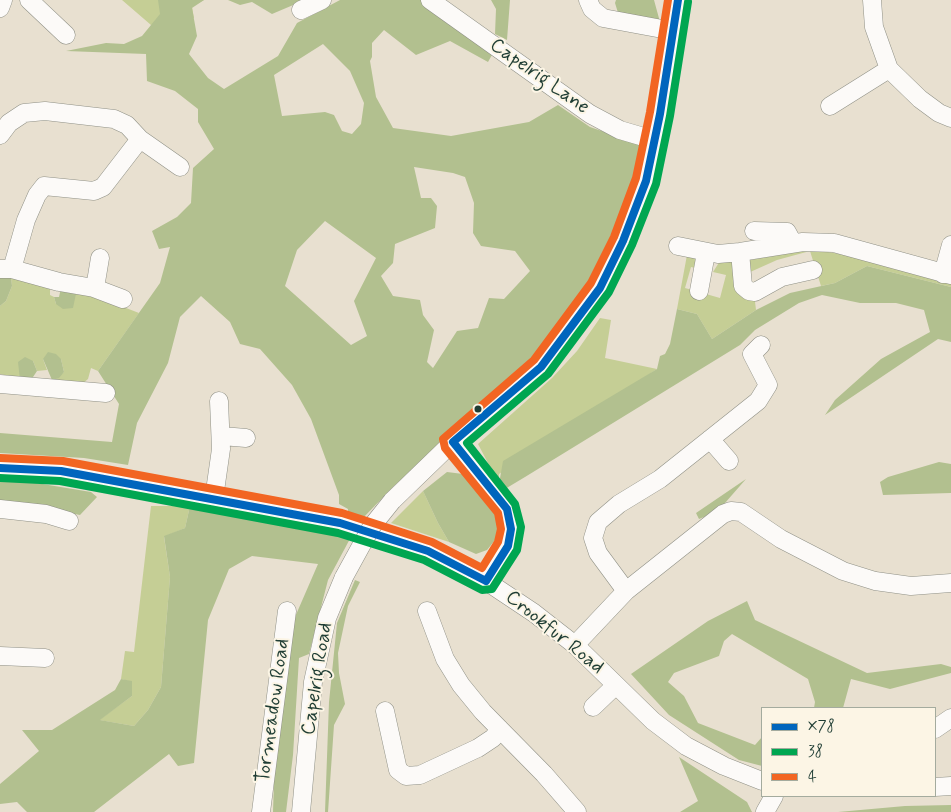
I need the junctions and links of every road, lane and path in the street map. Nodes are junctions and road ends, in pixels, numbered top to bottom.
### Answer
1 (3, 0) edge
2 (29, 0) edge
3 (430, 0) edge
4 (588, 0) edge
5 (678, 0) edge
6 (872, 0) edge
7 (0, 8) edge
8 (673, 31) junction
9 (66, 34) dead end
10 (890, 69) junction
11 (830, 106) dead end
12 (951, 118) edge
13 (0, 135) edge
14 (140, 139) junction
15 (654, 140) junction
16 (180, 167) dead end
17 (754, 231) dead end
18 (793, 243) junction
19 (951, 245) edge
20 (678, 246) dead end
21 (740, 252) junction
22 (706, 253) junction
23 (100, 258) dead end
24 (6, 269) edge
25 (813, 270) dead end
26 (947, 274) edge
27 (95, 288) junction
28 (700, 291) dead end
29 (123, 299) dead end
30 (761, 345) dead end
31 (0, 384) edge
32 (106, 393) dead end
33 (219, 401) dead end
34 (222, 436) junction
35 (246, 438) dead end
36 (710, 439) junction
37 (453, 442) junction
38 (729, 461) dead end
39 (0, 468) edge
40 (214, 498) junction
41 (0, 509) edge
42 (69, 521) dead end
43 (486, 581) junction
44 (951, 583) edge
45 (626, 591) junction
46 (287, 611) dead end
47 (427, 611) dead end
48 (575, 645) junction
49 (0, 656) edge
50 (45, 658) dead end
51 (616, 685) junction
52 (593, 707) dead end
53 (386, 711) dead end
54 (951, 718) edge
55 (936, 728) edge
56 (500, 729) junction
57 (761, 781) edge
58 (951, 786) edge
59 (936, 787) edge
60 (774, 797) edge
61 (570, 809) edge
62 (262, 812) edge
63 (301, 812) edge
64 (765, 812) edge

1 - 7 street
2 - 9 street
3 - 15 street, Capelrig Lane
4 - 8 street
5 - 8 street, Capelrig Road
6 - 10 street
8 - 15 street, Capelrig Road
10 - 11 street
10 - 12 street
13 - 14 street
14 - 16 street
14 - 24 street
15 - 37 street, Capelrig Road
17 - 18 street
18 - 21 street
18 - 26 street
19 - 26 street
20 - 22 street
21 - 22 street
21 - 25 street
22 - 28 street
23 - 27 street
24 - 27 street
27 - 29 street
30 - 36 street
31 - 32 street
33 - 34 street
34 - 35 street
34 - 40 street
36 - 38 street
36 - 45 street
37 - 43 street
37 - 63 street, Capelrig Road, bridge
39 - 40 street, Crookfur Road
40 - 43 street, Crookfur Road
41 - 42 street
43 - 48 street, Crookfur Road
44 - 45 street
45 - 48 street
46 - 62 street, Tormeadow Road
47 - 56 street
48 - 51 street, Crookfur Road
49 - 50 street
51 - 52 street
51 - 57 street, Crookfur Road
53 - 56 street
54 - 55 street
56 - 61 street
58 - 59 street
60 - 64 street

